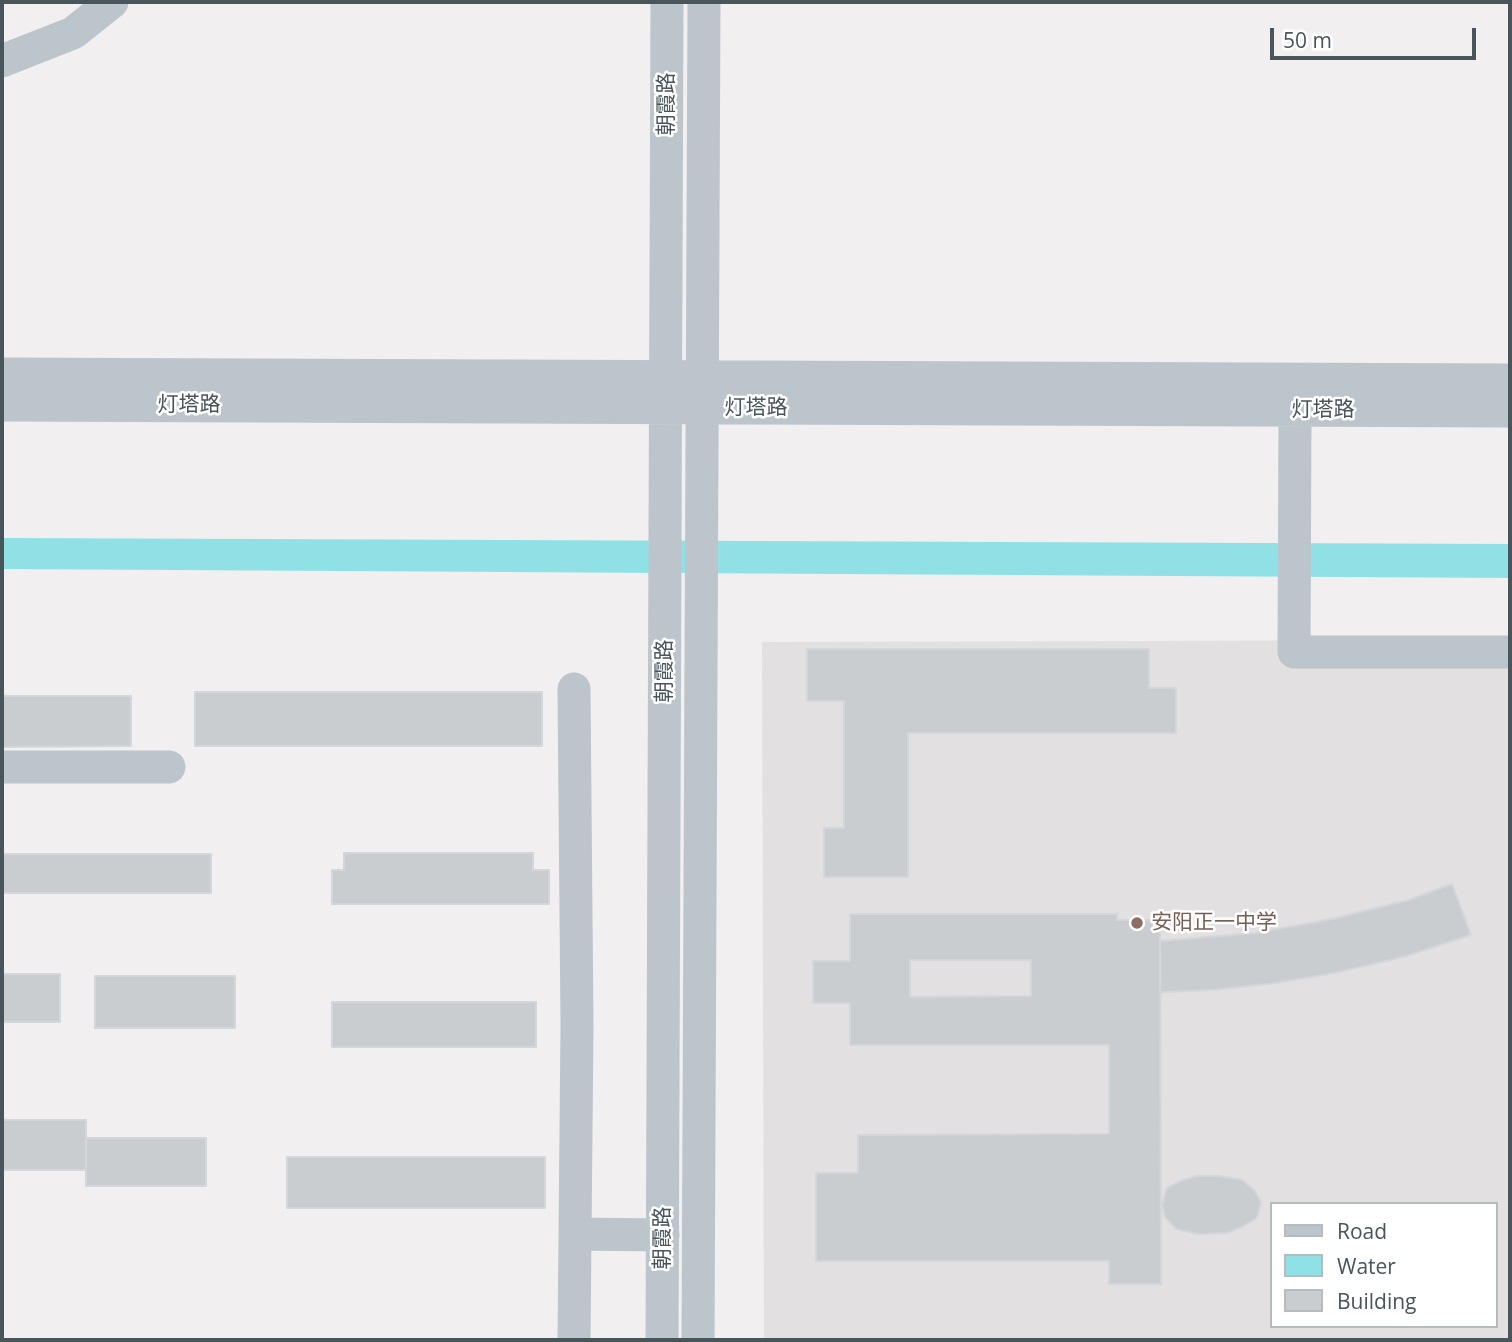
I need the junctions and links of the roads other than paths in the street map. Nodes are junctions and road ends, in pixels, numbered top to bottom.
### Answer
1 (112, 2) edge
2 (667, 2) edge
3 (704, 2) edge
4 (2, 61) edge
5 (2, 374) edge
6 (1510, 380) edge
7 (666, 392) junction
8 (702, 392) junction
9 (2, 405) edge
10 (1295, 410) junction
11 (1510, 411) edge
12 (1510, 652) edge
13 (573, 689) dead end
14 (2, 767) edge
15 (169, 767) dead end
16 (575, 1234) junction
17 (663, 1235) junction
18 (573, 1340) edge
19 (662, 1340) edge
20 (698, 1340) edge

1 - 4 street
2 - 7 street, 朝霞路
3 - 8 street, 朝霞路
5 - 7 street, 灯塔路
6 - 8 street, 灯塔路
7 - 8 street, 灯塔路
7 - 9 street, 灯塔路
7 - 17 street, 朝霞路
8 - 10 street, 灯塔路
8 - 20 street, 朝霞路
10 - 11 street, 灯塔路
10 - 12 street
13 - 16 street
14 - 15 street
16 - 17 street
16 - 18 street
17 - 19 street, 朝霞路

